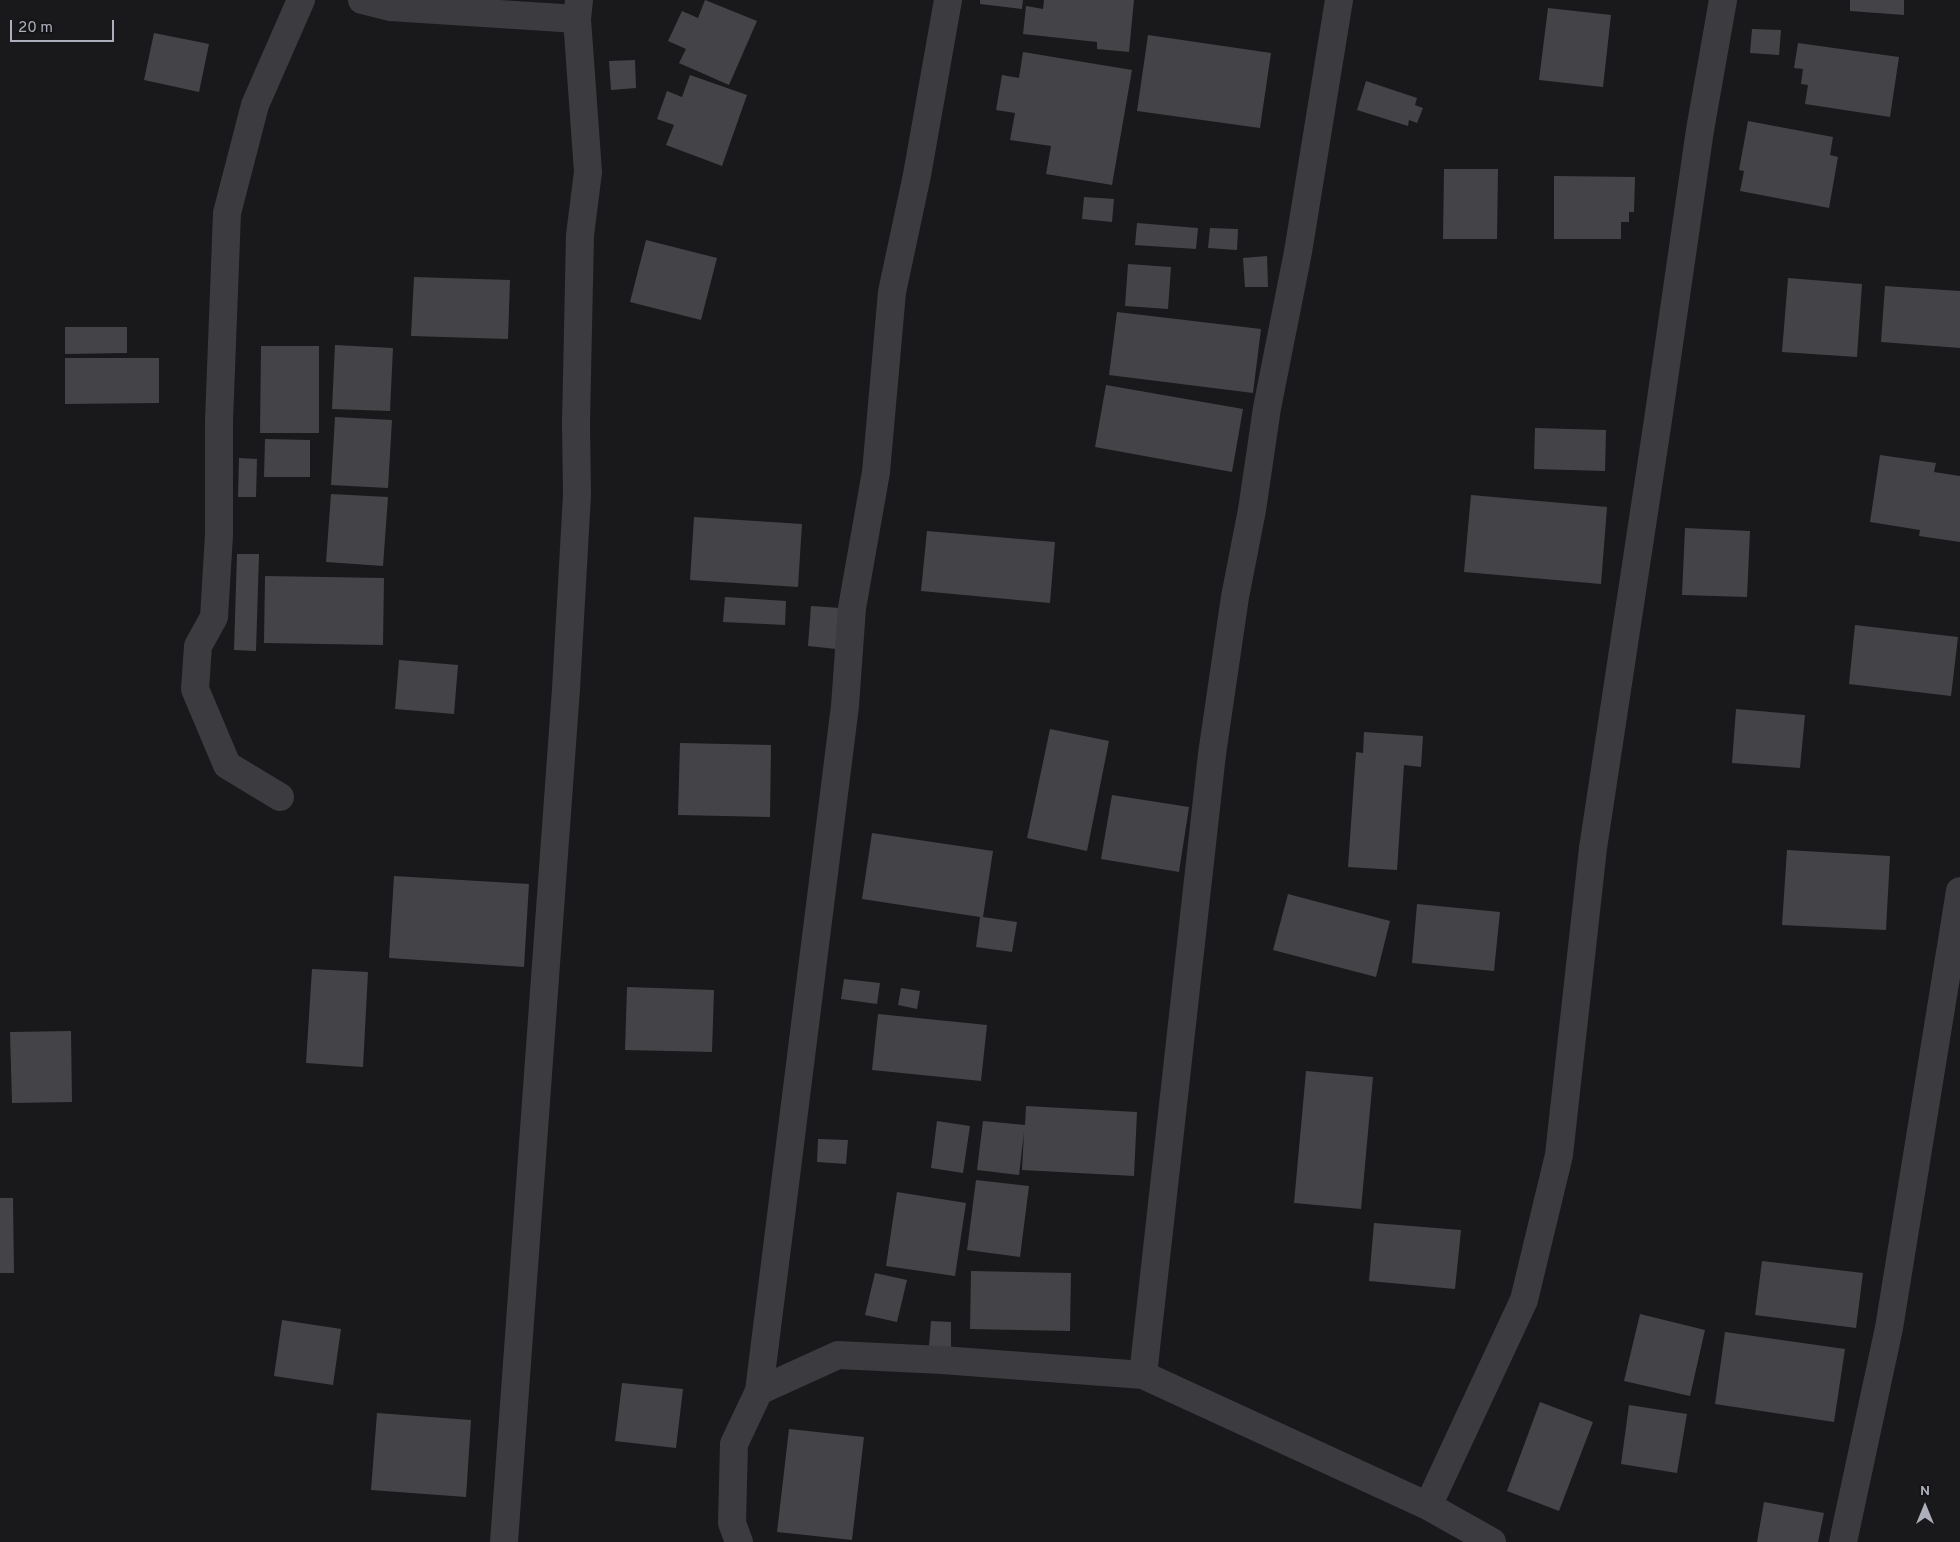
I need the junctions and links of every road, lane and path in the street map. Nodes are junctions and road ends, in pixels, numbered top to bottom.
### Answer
1 (301, 0) edge
2 (362, 0) edge
3 (948, 0) edge
4 (1339, 0) edge
5 (1723, 0) edge
6 (578, 9) edge
7 (280, 797) dead end
8 (1960, 891) edge
9 (1142, 1375) junction
10 (759, 1391) junction
11 (1428, 1506) junction
12 (504, 1542) edge
13 (739, 1542) edge
14 (1492, 1542) edge
15 (1843, 1542) edge

1 - 7 street
2 - 6 street
3 - 10 street
4 - 9 street
5 - 11 street
6 - 12 street
8 - 15 street
9 - 10 street
9 - 11 street
10 - 13 street
11 - 14 street

